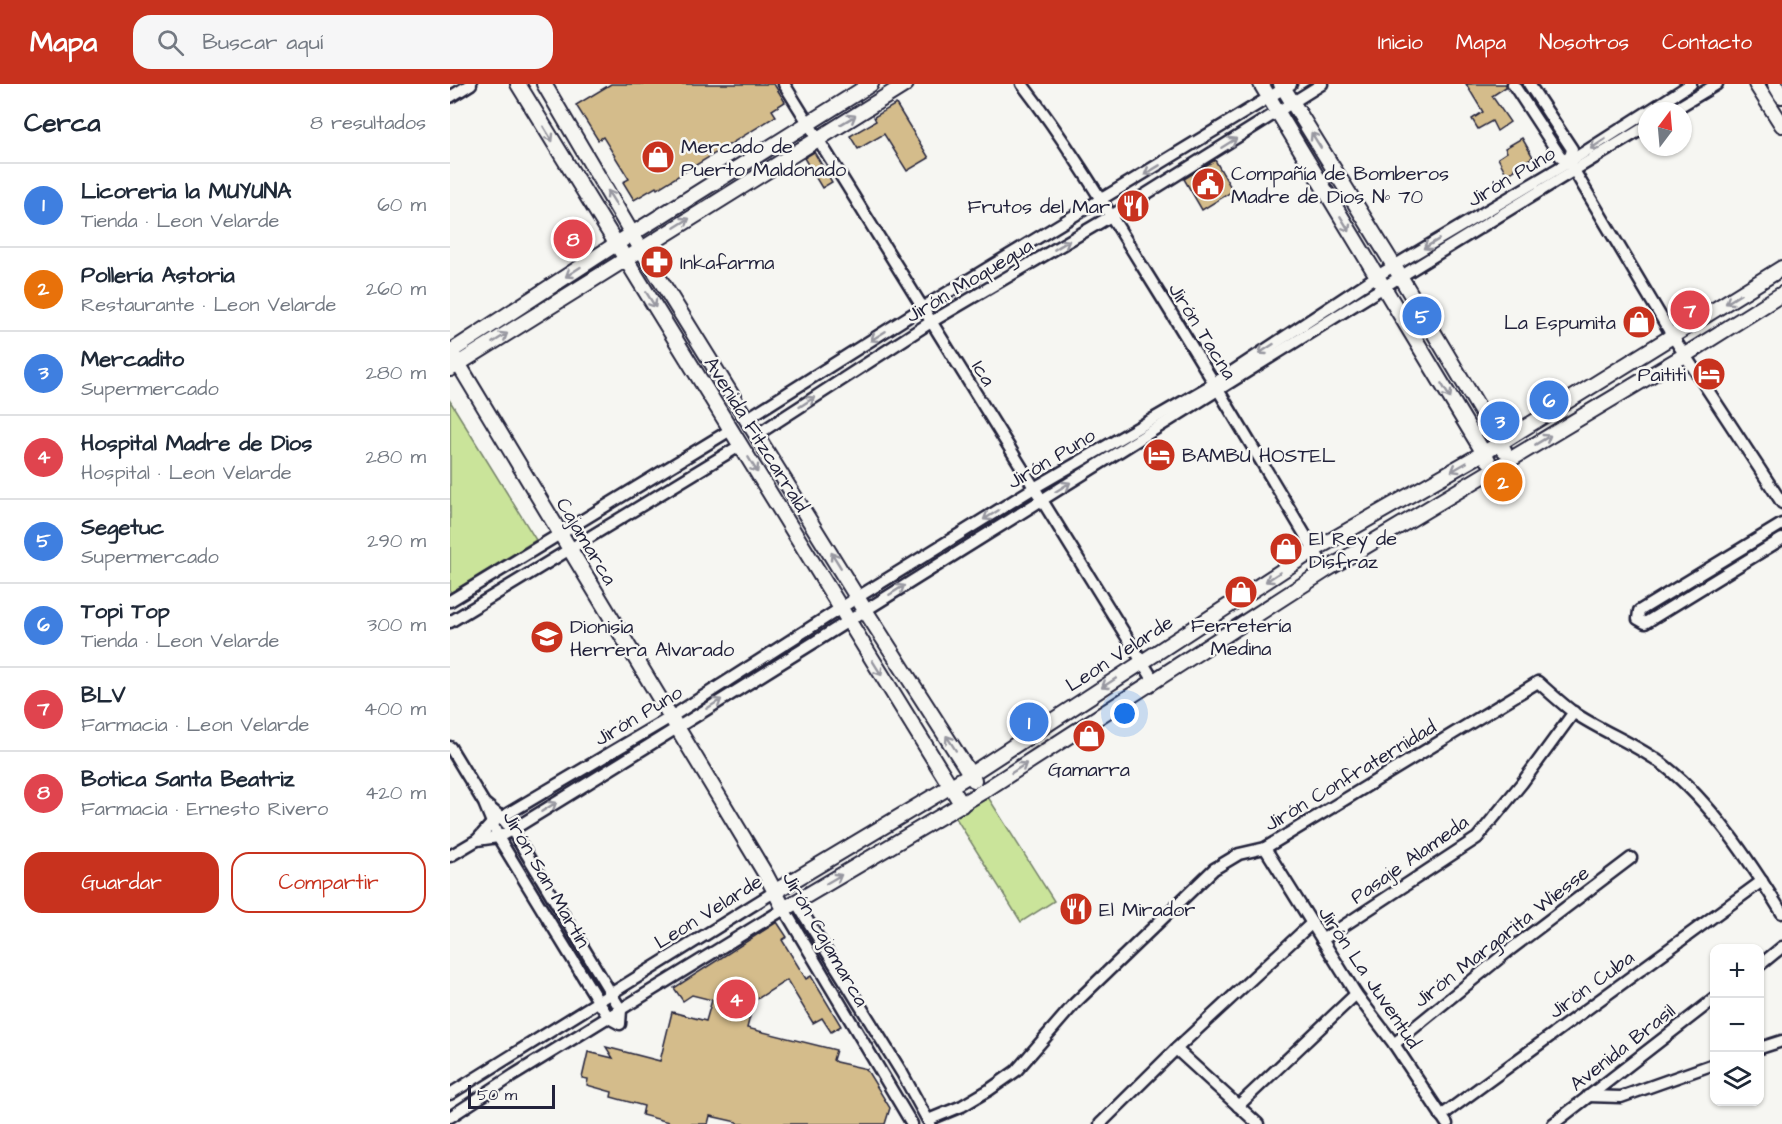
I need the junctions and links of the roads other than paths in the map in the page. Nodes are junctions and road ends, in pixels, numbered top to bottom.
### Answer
1 (471, 84) edge
2 (518, 84) edge
3 (543, 84) edge
4 (784, 84) edge
5 (871, 84) edge
6 (906, 84) edge
7 (1022, 84) edge
8 (1031, 84) edge
9 (1261, 84) edge
10 (1322, 84) edge
11 (1513, 84) edge
12 (1529, 84) edge
13 (1691, 84) edge
14 (1717, 84) edge
15 (1756, 84) edge
16 (1775, 84) edge
17 (1285, 86) edge
18 (1782, 96) edge
19 (450, 97) edge
20 (1270, 98) junction
21 (1663, 102) edge
22 (1687, 102) edge
23 (1292, 103) junction
24 (1278, 112) junction
25 (1046, 114) junction
26 (1638, 119) edge
27 (808, 124) junction
28 (1782, 125) edge
29 (1638, 131) edge
30 (818, 138) junction
31 (1198, 141) junction
32 (1208, 156) junction
33 (1572, 166) junction
34 (1101, 201) junction
35 (1111, 216) junction
36 (633, 234) junction
37 (616, 244) junction
38 (641, 249) junction
39 (625, 258) junction
40 (1782, 268) edge
41 (1397, 271) junction
42 (1380, 281) junction
43 (543, 292) junction
44 (1782, 294) edge
45 (551, 305) junction
46 (922, 308) junction
47 (931, 322) junction
48 (1673, 337) junction
49 (450, 351) edge
50 (1685, 355) junction
51 (454, 366) edge
52 (1217, 387) junction
53 (748, 418) junction
54 (732, 429) junction
55 (758, 434) junction
56 (1500, 443) junction
57 (741, 445) junction
58 (1483, 453) junction
59 (1510, 459) junction
60 (1494, 469) junction
61 (1034, 488) junction
62 (1042, 501) junction
63 (1782, 503) edge
64 (1782, 524) edge
65 (559, 534) junction
66 (1782, 539) edge
67 (569, 550) junction
68 (1314, 550) junction
69 (1326, 570) junction
70 (858, 597) junction
71 (450, 601) edge
72 (866, 610) junction
73 (844, 615) junction
74 (450, 622) edge
75 (1142, 662) junction
76 (1154, 681) junction
77 (1574, 712) junction
78 (674, 722) junction
79 (450, 747) edge
80 (971, 774) junction
81 (951, 786) junction
82 (982, 792) junction
83 (962, 805) junction
84 (497, 820) junction
85 (512, 830) junction
86 (498, 837) junction
87 (477, 840) junction
88 (1265, 848) junction
89 (450, 856) edge
90 (1631, 858) dead end
91 (766, 875) joint
92 (1762, 881) junction
93 (779, 890) junction
94 (790, 906) junction
95 (1782, 913) edge
96 (1312, 923) junction
97 (1322, 940) junction
98 (1782, 948) edge
99 (1764, 962) edge
100 (611, 993) junction
101 (1356, 994) junction
102 (598, 1001) junction
103 (1710, 1002) edge
104 (621, 1010) junction
105 (609, 1018) junction
106 (860, 1038) junction
107 (880, 1038) junction
108 (1782, 1041) edge
109 (1394, 1044) junction
110 (1764, 1047) edge
111 (1176, 1049) junction
112 (1710, 1065) edge
113 (450, 1094) edge
114 (1588, 1096) junction
115 (1238, 1106) junction
116 (450, 1117) edge
117 (1444, 1120) edge
118 (929, 1122) edge
119 (912, 1123) edge
120 (1100, 1124) edge
121 (1258, 1124) edge
122 (1553, 1124) edge

1 - 19 street
2 -> 37 street, Avenida Fitzcarrald
36 -> 3 street, Avenida Fitzcarrald
4 - 27 street, Ica
5 - 27 street
30 -> 6 street
7 - 25 street, Jirón Tacna
8 - 25 street, Jirón Tacna
9 - 20 street
10 - 23 street, Jirón Moquegua
11 - 33 street
12 - 33 street
13 - 21 street, Jirón Puno
14 - 22 street
15 - 28 street
16 - 18 street
17 - 20 street, Jirón Moquegua
17 - 23 street
20 - 24 street
20 - 31 street, Jirón Moquegua
23 - 24 street, Jirón Moquegua
41 -> 23 street
32 -> 24 street, Jirón Moquegua
24 -> 42 street
25 - 34 street, Jirón Tacna
26 -> 33 street, Jirón Puno
27 - 30 street, Ica
27 - 36 street
29 - 33 street, Jirón Puno
38 -> 30 street
30 - 46 street, Ica
31 - 32 street
31 -> 34 street, Jirón Moquegua
32 - 35 street, Jirón Moquegua
33 - 41 street, Jirón Puno
33 - 48 street
34 - 35 street, Jirón Tacna
34 - 46 street, Jirón Moquegua
47 -> 35 street, Jirón Moquegua
35 - 52 street, Jirón Tacna
36 - 37 street
36 - 38 street, Avenida Fitzcarrald
37 - 39 street, Avenida Fitzcarrald
37 -> 43 street
38 - 39 street
38 - 53 street, Avenida Fitzcarrald
39 - 45 street
39 -> 54 street, Avenida Fitzcarrald
40 -> 48 street, Leon Velarde
41 - 42 street, Jirón Puno
41 - 56 street
42 - 52 street, Jirón Puno
42 -> 58 street
43 - 45 street
43 - 49 street
44 - 50 street, Leon Velarde
51 -> 45 street
46 - 47 street, Ica
46 -> 53 street, Jirón Moquegua
55 -> 47 street, Jirón Moquegua
47 - 61 street, Ica
48 - 50 street
48 - 56 street, Leon Velarde
49 - 51 street, Cajamarca
59 -> 50 street, Leon Velarde
50 - 63 street
51 - 65 street, Cajamarca
52 - 61 street, Jirón Puno
62 -> 52 street, Jirón Puno
52 - 68 street, Jirón Tacna
53 - 55 street, Avenida Fitzcarrald
54 - 57 street, Avenida Fitzcarrald
54 - 65 street
70 -> 55 street, Avenida Fitzcarrald
56 - 58 street, Leon Velarde
56 - 59 street
57 - 67 street
57 -> 73 street, Avenida Fitzcarrald
58 - 60 street
58 -> 68 street, Leon Velarde
59 - 60 street, Leon Velarde
60 - 69 street, Leon Velarde
61 - 62 street, Ica
61 -> 70 street, Jirón Puno
72 -> 62 street, Jirón Puno
62 - 75 street, Ica
64 - 66 street
65 - 67 street, Cajamarca
65 - 71 street
67 - 74 street
67 - 78 street, Cajamarca
68 - 69 street, Jirón Tacna
68 -> 75 street, Leon Velarde
69 - 76 street, Leon Velarde
70 - 72 street, Avenida Fitzcarrald
70 - 73 street, Jirón Puno
72 - 73 street, Jirón Puno
80 -> 72 street, Avenida Fitzcarrald
73 - 78 street, Jirón Puno
73 -> 81 street, Avenida Fitzcarrald
75 - 76 street, Ica
75 -> 80 street, Leon Velarde
82 -> 76 street, Leon Velarde
77 - 88 street, Jirón Confraternidad
77 - 92 street, Jirón Confraternidad
77 - 97 street, Pasaje Alameda
78 - 84 street, Jirón Puno
85 -> 78 street, Jirón Puno
78 - 91 street, Cajamarca
79 - 84 street, Jirón San Martín
80 - 81 street, Leon Velarde
80 - 82 street, Avenida Fitzcarrald
81 - 83 street, Avenida Fitzcarrald
81 - 93 street, Leon Velarde
82 - 83 street, Leon Velarde
94 -> 83 street, Leon Velarde
84 - 85 street, Jirón San Martín
84 - 86 street, Jirón San Martín
84 - 87 street, Jirón Puno
85 - 86 street, Jirón Puno
85 - 100 street, Jirón San Martín
86 - 87 street, Jirón Puno
86 - 102 street, Jirón San Martín
87 - 89 street, Jirón Puno
88 - 96 street, Jirón La Juventud
88 - 118 street, Jirón Confraternidad
90 - 109 street, Jirón Margarita Wiesse
91 - 93 street, Jirón Cajamarca
92 - 95 street, Jirón Confraternidad
92 - 117 street, Jirón Cuba
93 - 94 street, Jirón Cajamarca
93 - 100 street, Leon Velarde
94 - 104 street, Leon Velarde
94 - 106 street, Jirón Cajamarca
94 - 107 street, Jirón Cajamarca
96 - 97 street, Jirón La Juventud
96 - 111 street
97 - 101 street, Jirón La Juventud
98 - 99 street
100 - 102 street, Leon Velarde
100 - 104 street, Jirón San Martín
101 - 109 street, Jirón La Juventud
101 - 115 street
102 - 105 street, Jirón San Martín
102 - 113 street, Leon Velarde
103 - 114 street, Avenida Brasil
104 - 105 street, Leon Velarde
104 - 105 street, Jirón San Martín
105 - 116 street, Leon Velarde
106 - 107 street
106 - 119 street, Jirón Cajamarca
107 - 118 street, Jirón Cajamarca
108 - 110 street
109 - 117 street, Jirón La Juventud
111 - 115 street
111 - 120 street
112 - 114 street
114 - 122 street, Avenida Brasil
115 - 121 street

